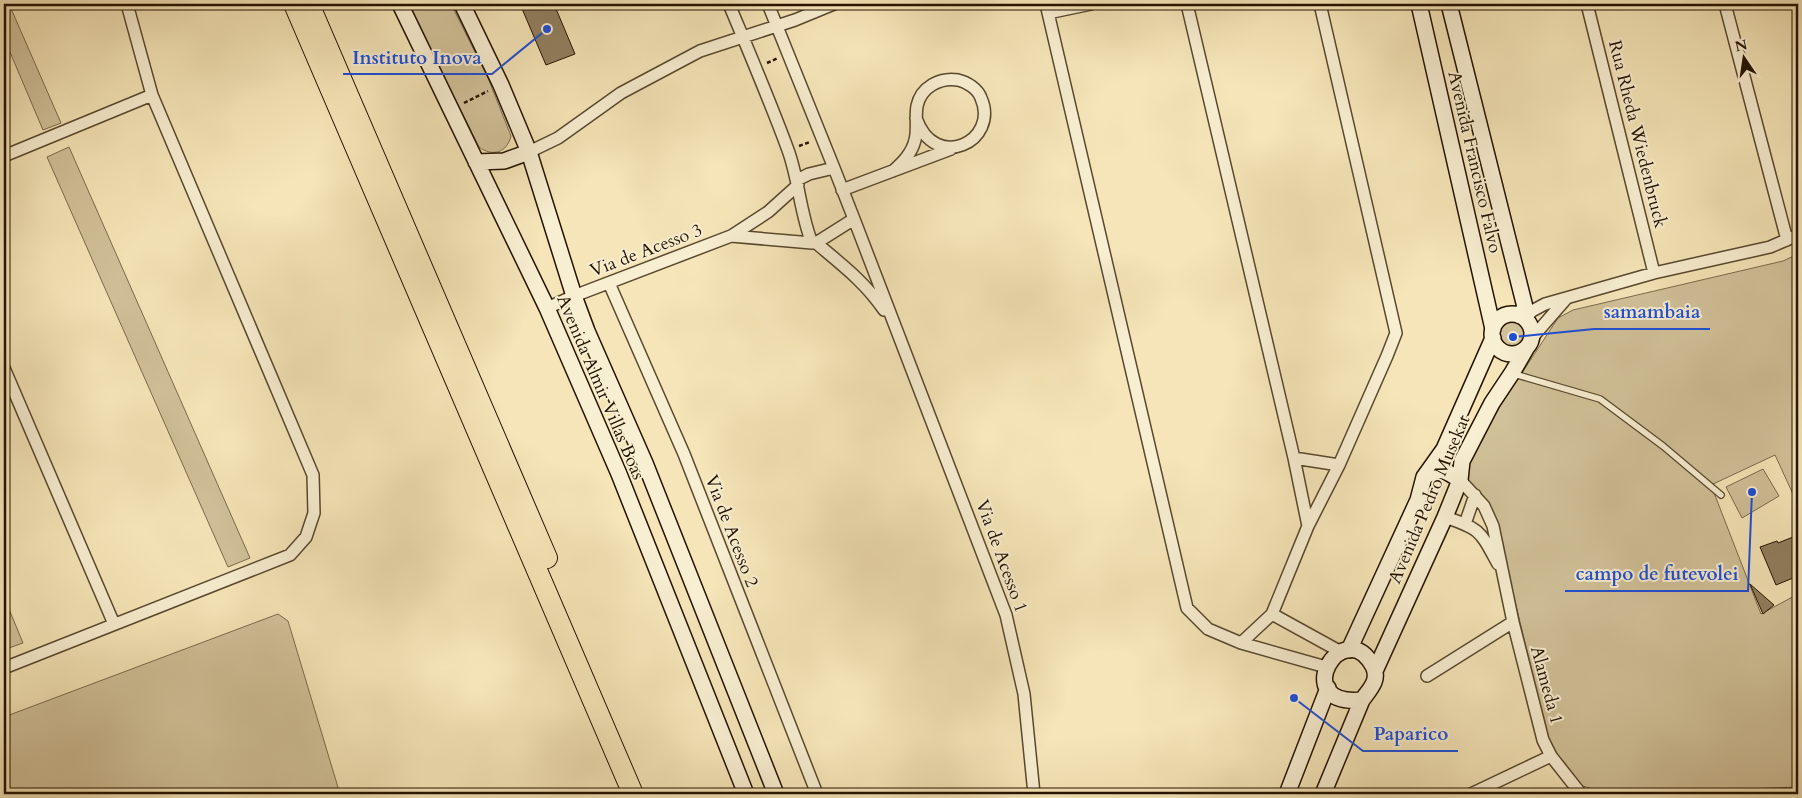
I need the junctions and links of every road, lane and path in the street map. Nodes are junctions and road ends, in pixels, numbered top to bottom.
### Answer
1 (127, 4) edge
2 (294, 4) edge
3 (309, 4) edge
4 (400, 4) edge
5 (462, 4) edge
6 (729, 4) edge
7 (768, 4) edge
8 (834, 4) edge
9 (1091, 4) edge
10 (1187, 4) edge
11 (1320, 4) edge
12 (1419, 4) edge
13 (1449, 4) edge
14 (1587, 4) edge
15 (1725, 4) edge
16 (1047, 8) edge
17 (777, 26) junction
18 (742, 37) junction
19 (788, 54) junction
20 (755, 68) junction
21 (501, 85) junction
22 (152, 95) junction
23 (451, 109) junction
24 (916, 118) junction
25 (822, 137) junction
26 (955, 147) junction
27 (788, 151) junction
28 (530, 152) junction
29 (4, 156) edge
30 (476, 162) junction
31 (834, 168) junction
32 (893, 170) junction
33 (797, 183) junction
34 (842, 190) junction
35 (854, 219) junction
36 (1798, 235) edge
37 (731, 236) junction
38 (1787, 240) junction
39 (814, 243) junction
40 (1654, 273) junction
41 (610, 282) junction
42 (574, 296) junction
43 (1568, 298) junction
44 (547, 308) junction
45 (1522, 318) junction
46 (1493, 333) junction
47 (900, 340) junction
48 (1529, 343) junction
49 (4, 368) edge
50 (1512, 373) junction
51 (1294, 458) junction
52 (1339, 465) junction
53 (1424, 477) junction
54 (1460, 480) junction
55 (1475, 494) junction
56 (1721, 495) dead end
57 (1445, 517) junction
58 (1465, 524) junction
59 (1308, 526) junction
60 (1504, 574) junction
61 (1272, 614) junction
62 (1513, 622) junction
63 (114, 624) junction
64 (1241, 643) junction
65 (1345, 651) junction
66 (1326, 667) junction
67 (4, 668) edge
68 (1375, 670) junction
69 (1427, 676) dead end
70 (1328, 688) junction
71 (1362, 700) junction
72 (1551, 756) junction
73 (633, 794) edge
74 (648, 794) edge
75 (746, 794) edge
76 (776, 794) edge
77 (818, 794) edge
78 (1034, 794) edge
79 (1288, 794) edge
80 (1323, 794) edge
81 (1471, 794) edge
82 (1581, 794) edge

1 - 22 street
2 - 73 highway
3 - 74 highway
4 - 23 street, Avenida Almir Villas Boas
5 - 21 street, Avenida Almir Villas Boas
6 - 18 street
7 - 17 street
8 - 17 street
9 - 16 street
10 - 51 street
11 - 52 street
12 - 46 street, Avenida Francisco Falvo
13 - 45 street, Avenida Francisco Falvo
14 - 40 street, Rua Rheda Wiedenbruck
15 - 38 street
16 - 64 street
17 - 18 street
17 - 19 street
18 - 20 street
18 - 28 street
19 - 20 path
19 - 25 street
20 - 27 street
21 - 23 path
21 - 28 street, Avenida Almir Villas Boas
22 - 29 street
22 - 63 street
23 - 30 street, Avenida Almir Villas Boas
24 - 26 street
24 - 26 street
24 - 32 street
25 - 27 path
25 - 31 street
26 - 32 street
27 - 33 street
28 - 30 street
28 - 42 street, Avenida Almir Villas Boas
30 - 44 street, Avenida Almir Villas Boas
31 - 33 street
31 - 34 street
32 - 34 street
33 - 37 street
33 - 39 street
34 - 35 street
35 - 39 street
35 - 47 street
36 - 38 street
37 - 39 street
37 - 41 street, Via de Acesso 3
38 - 40 street
39 - 47 street
40 - 43 street
41 - 42 street, Via de Acesso 3
41 - 77 street, Via de Acesso 2
42 - 44 street, Via de Acesso 3
42 - 76 street, Avenida Almir Villas Boas
43 - 45 street
43 - 48 street
44 - 75 street, Avenida Almir Villas Boas
45 - 46 street
45 - 48 street
46 - 48 street
46 - 53 street, Avenida Pedro Musekat
47 - 78 street, Via de Acesso 1
48 - 50 street, Avenida Pedro Musekat
49 - 63 street
50 - 54 street, Avenida Pedro Musekat
50 - 56 lane
51 - 52 street
51 - 59 street
52 - 59 street
53 - 54 street
53 - 65 street, Avenida Pedro Musekat
54 - 55 street, Alameda 1
54 - 57 street, Avenida Pedro Musekat
55 - 58 street
55 - 60 street, Alameda 1
57 - 58 street, Alameda 1
57 - 68 street, Avenida Pedro Musekat
58 - 60 street, Alameda 1
59 - 61 street
60 - 62 street, Alameda 1
61 - 64 street
61 - 65 street
62 - 69 street
62 - 72 street, Alameda 1
63 - 67 street
64 - 66 street
65 - 66 street
65 - 68 street
66 - 70 street
68 - 71 street
70 - 71 street
70 - 79 street
71 - 80 street
72 - 81 street
72 - 82 street, Alameda 1

